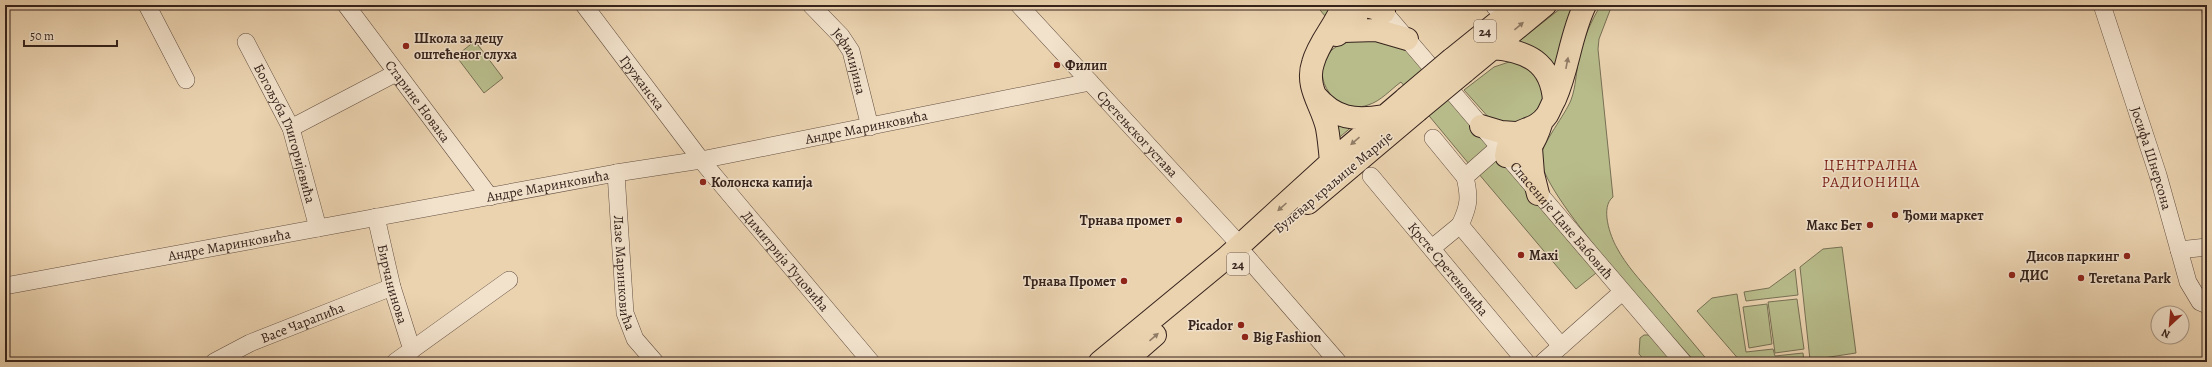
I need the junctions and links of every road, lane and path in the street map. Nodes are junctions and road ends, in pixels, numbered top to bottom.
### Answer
1 (147, 5) edge
2 (346, 5) edge
3 (584, 5) edge
4 (811, 5) edge
5 (1019, 5) edge
6 (1362, 5) edge
7 (1519, 5) edge
8 (1545, 5) edge
9 (1585, 5) edge
10 (2102, 5) edge
11 (1381, 9) edge
12 (1340, 19) edge
13 (1407, 39) junction
14 (246, 42) dead end
15 (1493, 48) junction
16 (1458, 65) junction
17 (396, 73) junction
18 (186, 80) dead end
19 (1090, 82) junction
20 (1313, 93) junction
21 (1554, 100) junction
22 (1412, 104) junction
23 (1384, 116) junction
24 (1542, 121) junction
25 (1481, 126) junction
26 (870, 127) junction
27 (290, 128) junction
28 (1515, 133) junction
29 (1433, 138) dead end
30 (1531, 148) junction
31 (1502, 151) junction
32 (701, 160) junction
33 (1331, 162) junction
34 (616, 173) junction
35 (1371, 176) dead end
36 (1465, 177) junction
37 (1538, 194) junction
38 (490, 197) junction
39 (376, 217) junction
40 (1460, 225) junction
41 (318, 228) junction
42 (2207, 247) edge
43 (1432, 248) junction
44 (2179, 250) junction
45 (1243, 251) junction
46 (509, 280) dead end
47 (5, 286) edge
48 (392, 287) junction
49 (1622, 292) junction
50 (2207, 306) edge
51 (1561, 346) junction
52 (412, 350) junction
53 (1545, 361) edge
54 (214, 362) edge
55 (395, 362) edge
56 (655, 362) edge
57 (871, 362) edge
58 (1100, 362) edge
59 (1124, 362) edge
60 (1338, 362) edge
61 (1526, 362) edge
62 (1682, 362) edge

1 - 18 street
2 - 17 street, Старине Новака
3 - 32 street, Гружанска
4 - 26 street, Јефимијина
5 - 19 street, Сретењског устава
6 - 11 main road
6 - 12 main road
7 - 16 main road, Булевар краљице Марије / 24
15 -> 8 main road, Булевар краљице Марије / 24
21 -> 9 main road
10 - 44 street, Јосифа Шнерсона
11 - 13 street, Спасеније Цане Бабовић
12 - 13 main road
12 - 20 main road
13 - 25 street, Спасеније Цане Бабовић
14 - 27 street, Богољуба Глигоријевића
15 - 16 main road, Булевар краљице Марије / 24
15 - 21 main road
16 - 22 main road, Булевар краљице Марије / 24, bridge
17 - 27 street
17 - 38 street, Старине Новака
19 - 26 street, Андре Маринковића
19 - 45 street, Сретењског устава
20 - 23 main road
20 - 33 main road
21 - 24 main road
22 - 23 main road, Булевар краљице Марије / 24
22 - 45 main road, Булевар краљице Марије / 24
23 -> 33 main road, Булевар краљице Марије / 24
24 - 28 main road
24 - 30 main road
25 - 28 main road
25 - 31 street, Спасеније Цане Бабовић
26 - 32 street, Андре Маринковића
27 - 41 street, Богољуба Глигоријевића
28 - 31 main road
29 - 36 street
30 - 31 main road
30 - 37 main road
31 - 36 street
31 - 37 street, Спасеније Цане Бабовић
32 - 34 street, Андре Маринковића
32 - 57 street, Димитрија Туцовића
33 -> 45 main road, Булевар краљице Марије / 24
34 - 38 street, Андре Маринковића
34 - 56 street, Лазе Маринковића
35 - 43 street, Крсте Сретеновића
36 - 40 street
37 - 49 street, Спасеније Цане Бабовић
38 - 39 street, Андре Маринковића
39 - 41 street, Андре Маринковића
39 - 48 street, Бирчанинова
40 - 43 street
40 - 51 street
41 - 47 street, Андре Маринковића
42 - 44 street
43 - 61 street, Крсте Сретеновића
44 - 50 street, Јосифа Шнерсона
45 - 58 main road, Булевар краљице Марије / 24
59 -> 45 main road, Булевар краљице Марије / 24
45 - 60 street, Сретењског устава
46 - 52 street
48 - 52 street, Бирчанинова
48 - 54 street, Васе Чарапића
49 - 51 street
49 - 62 street, Спасеније Цане Бабовић
51 - 53 street
52 - 55 street

